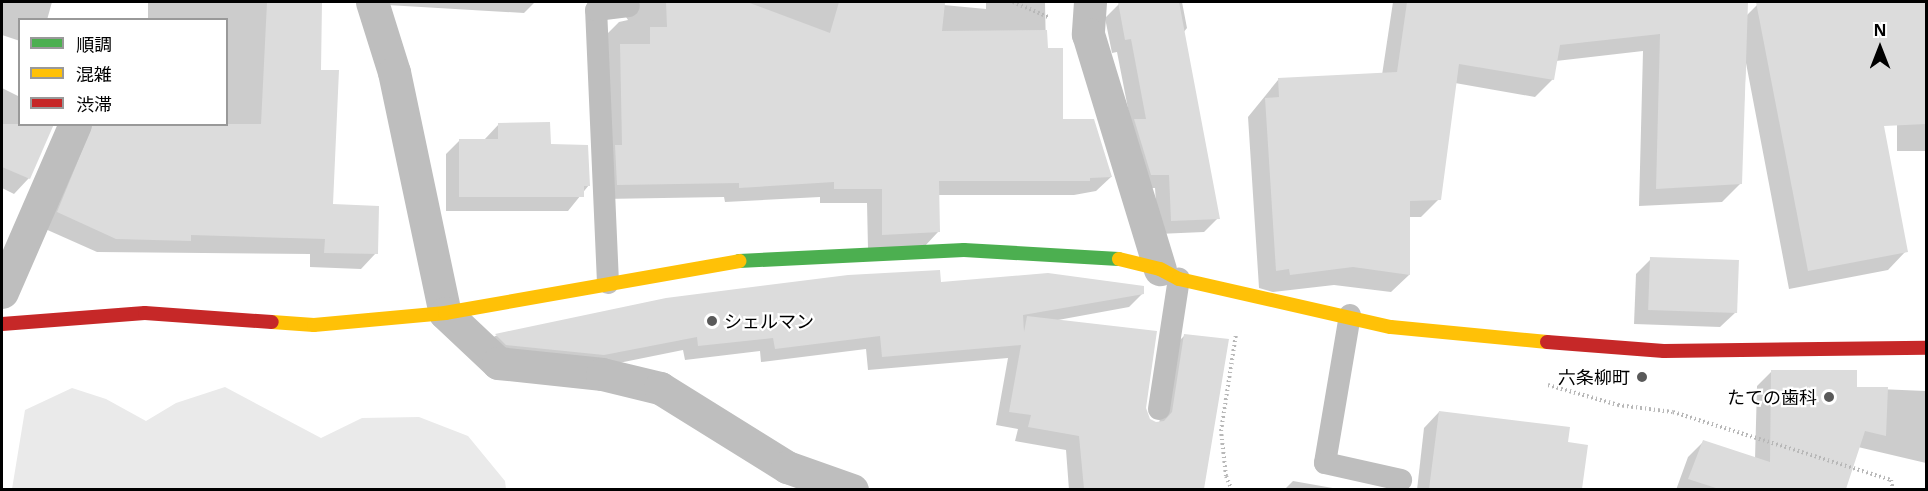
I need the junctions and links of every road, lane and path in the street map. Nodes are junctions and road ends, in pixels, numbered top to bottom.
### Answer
1 (372, 2) edge
2 (1090, 2) edge
3 (629, 6) dead end
4 (74, 126) edge
5 (1170, 274) junction
6 (608, 283) junction
7 (2, 292) edge
8 (1245, 292) junction
9 (445, 313) junction
10 (1350, 315) junction
11 (2, 324) edge
12 (1926, 348) edge
13 (1540, 382) dead end
14 (1159, 409) dead end
15 (1401, 480) dead end
16 (852, 489) edge
17 (1232, 489) edge
18 (1893, 489) edge

1 - 9 street
2 - 5 street
3 - 6 lane
4 - 7 street
5 - 6 street
5 - 8 street
5 - 14 lane
6 - 9 street
8 - 10 street
8 - 17 path
9 - 11 street
9 - 16 street
10 - 12 street
10 - 15 lane
13 - 18 path

